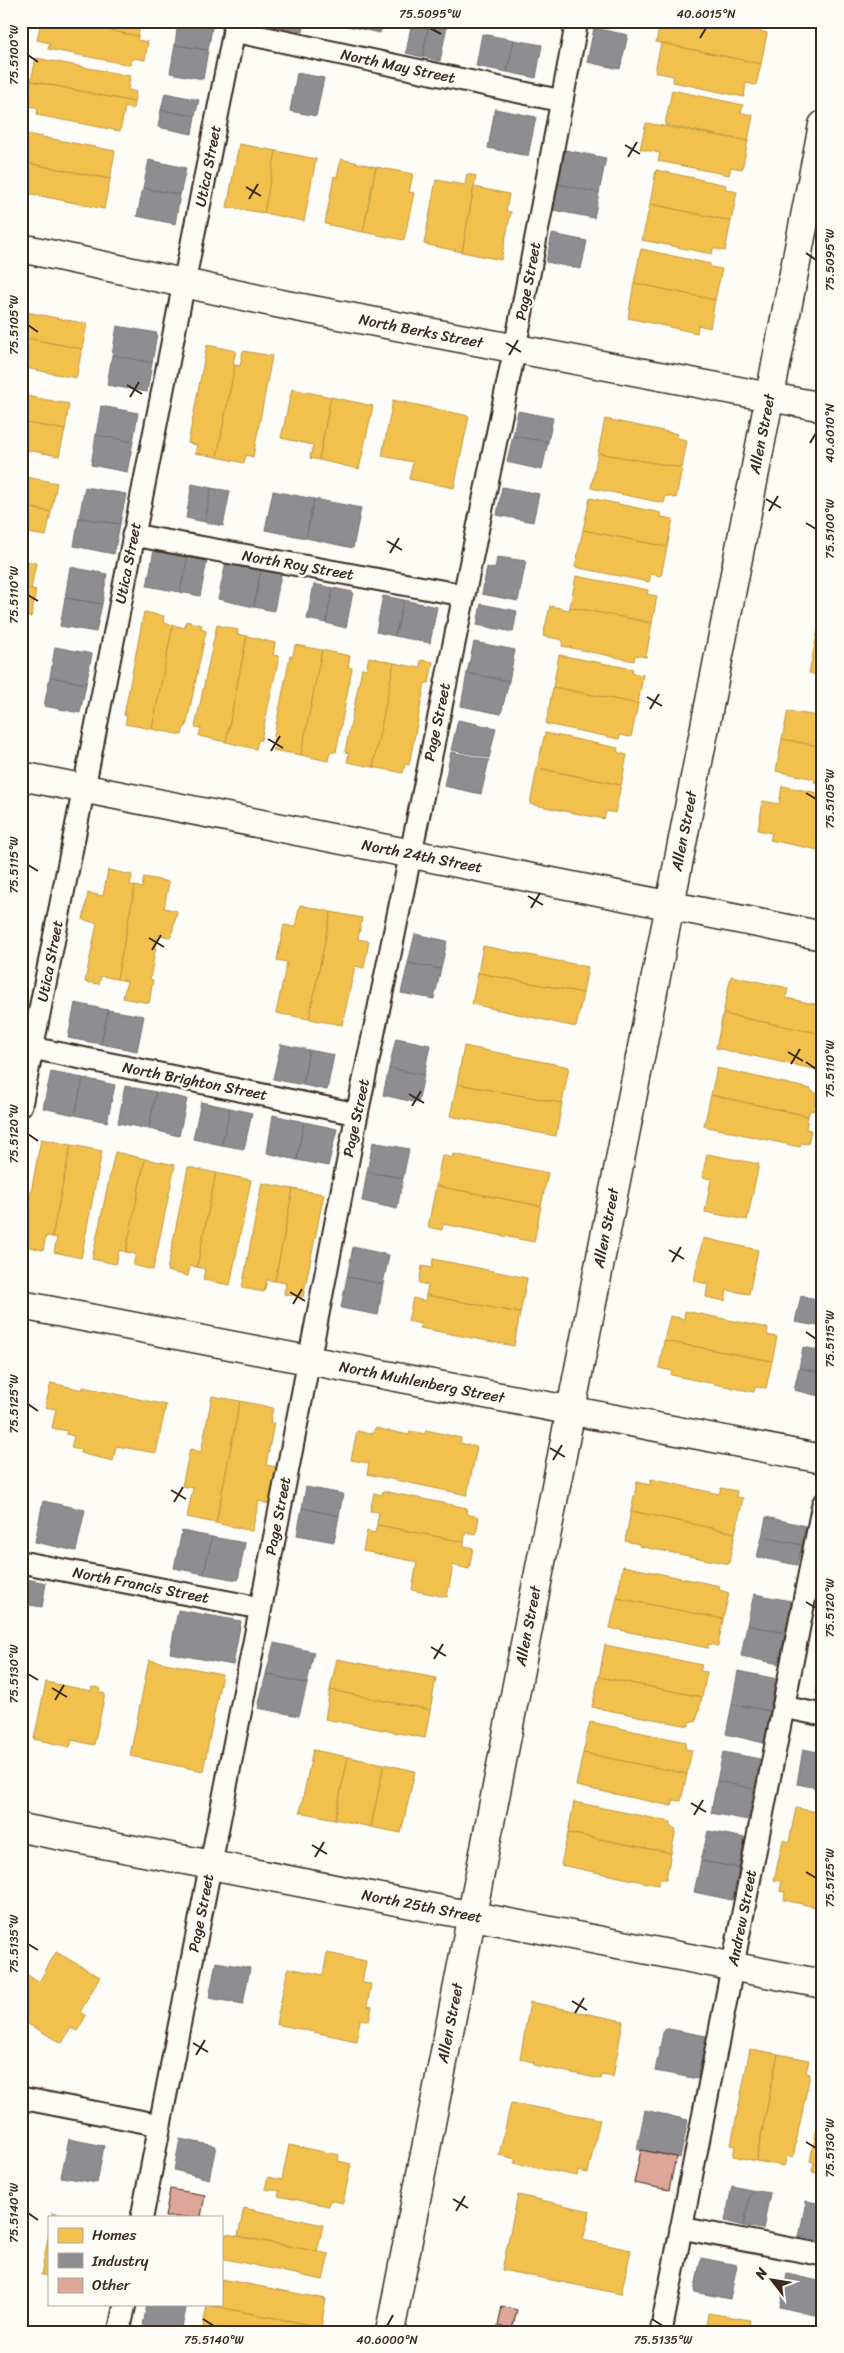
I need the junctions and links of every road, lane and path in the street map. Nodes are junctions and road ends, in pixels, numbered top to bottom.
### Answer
1 (577, 21) edge
2 (235, 26) edge
3 (562, 101) junction
4 (823, 125) edge
5 (21, 248) edge
6 (186, 284) junction
7 (514, 348) junction
8 (769, 397) junction
9 (823, 407) edge
10 (134, 535) junction
11 (463, 595) junction
12 (21, 776) edge
13 (84, 789) junction
14 (410, 854) junction
15 (670, 906) junction
16 (823, 936) edge
17 (32, 1048) junction
18 (21, 1105) edge
19 (357, 1114) junction
20 (21, 1304) edge
21 (309, 1360) junction
22 (570, 1410) junction
23 (823, 1459) edge
24 (823, 1504) edge
25 (21, 1562) edge
26 (260, 1608) junction
27 (783, 1707) junction
28 (823, 1715) edge
29 (21, 1828) edge
30 (211, 1864) junction
31 (471, 1916) junction
32 (732, 1966) junction
33 (823, 1984) edge
34 (21, 2098) edge
35 (160, 2125) junction
36 (142, 2216) edge
37 (681, 2228) junction
38 (823, 2256) edge
39 (125, 2306) edge
40 (119, 2332) edge
41 (390, 2332) edge
42 (661, 2332) edge

1 - 3 lane, Page Street
2 - 3 lane, North May Street
2 - 6 lane, Utica Street
3 - 7 lane, Page Street
4 - 8 street, Allen Street
5 - 6 street, North Berks Street
6 - 7 street, North Berks Street
6 - 10 lane, Utica Street
7 - 8 street, North Berks Street
7 - 11 lane, Page Street
8 - 9 street, North Berks Street
8 - 15 street, Allen Street
10 - 11 lane, North Roy Street
10 - 13 lane, Utica Street
11 - 14 lane, Page Street
12 - 13 street, North 24th Street
13 - 14 street, North 24th Street
13 - 17 lane, Utica Street
14 - 15 street, North 24th Street
14 - 19 lane, Page Street
15 - 16 street, North 24th Street
15 - 22 street, Allen Street
17 - 18 lane, Utica Street
17 - 19 lane, North Brighton Street
19 - 21 lane, Page Street
20 - 21 street, North Muhlenberg Street
21 - 22 street, North Muhlenberg Street
21 - 26 lane, Page Street
22 - 23 street, North Muhlenberg Street
22 - 31 street, Allen Street
24 - 27 lane, Andrew Street
25 - 26 lane, North Francis Street
26 - 30 lane, Page Street
27 - 28 lane
27 - 32 lane, Andrew Street
29 - 30 street, North 25th Street
30 - 31 street, North 25th Street
30 - 35 lane, Page Street
31 - 32 street, North 25th Street
31 - 41 street, Allen Street
32 - 33 street, North 25th Street
32 - 37 lane, Andrew Street
34 - 35 lane
35 - 36 lane, Page Street
37 - 38 lane
37 - 42 lane, Andrew Street
39 - 40 lane

